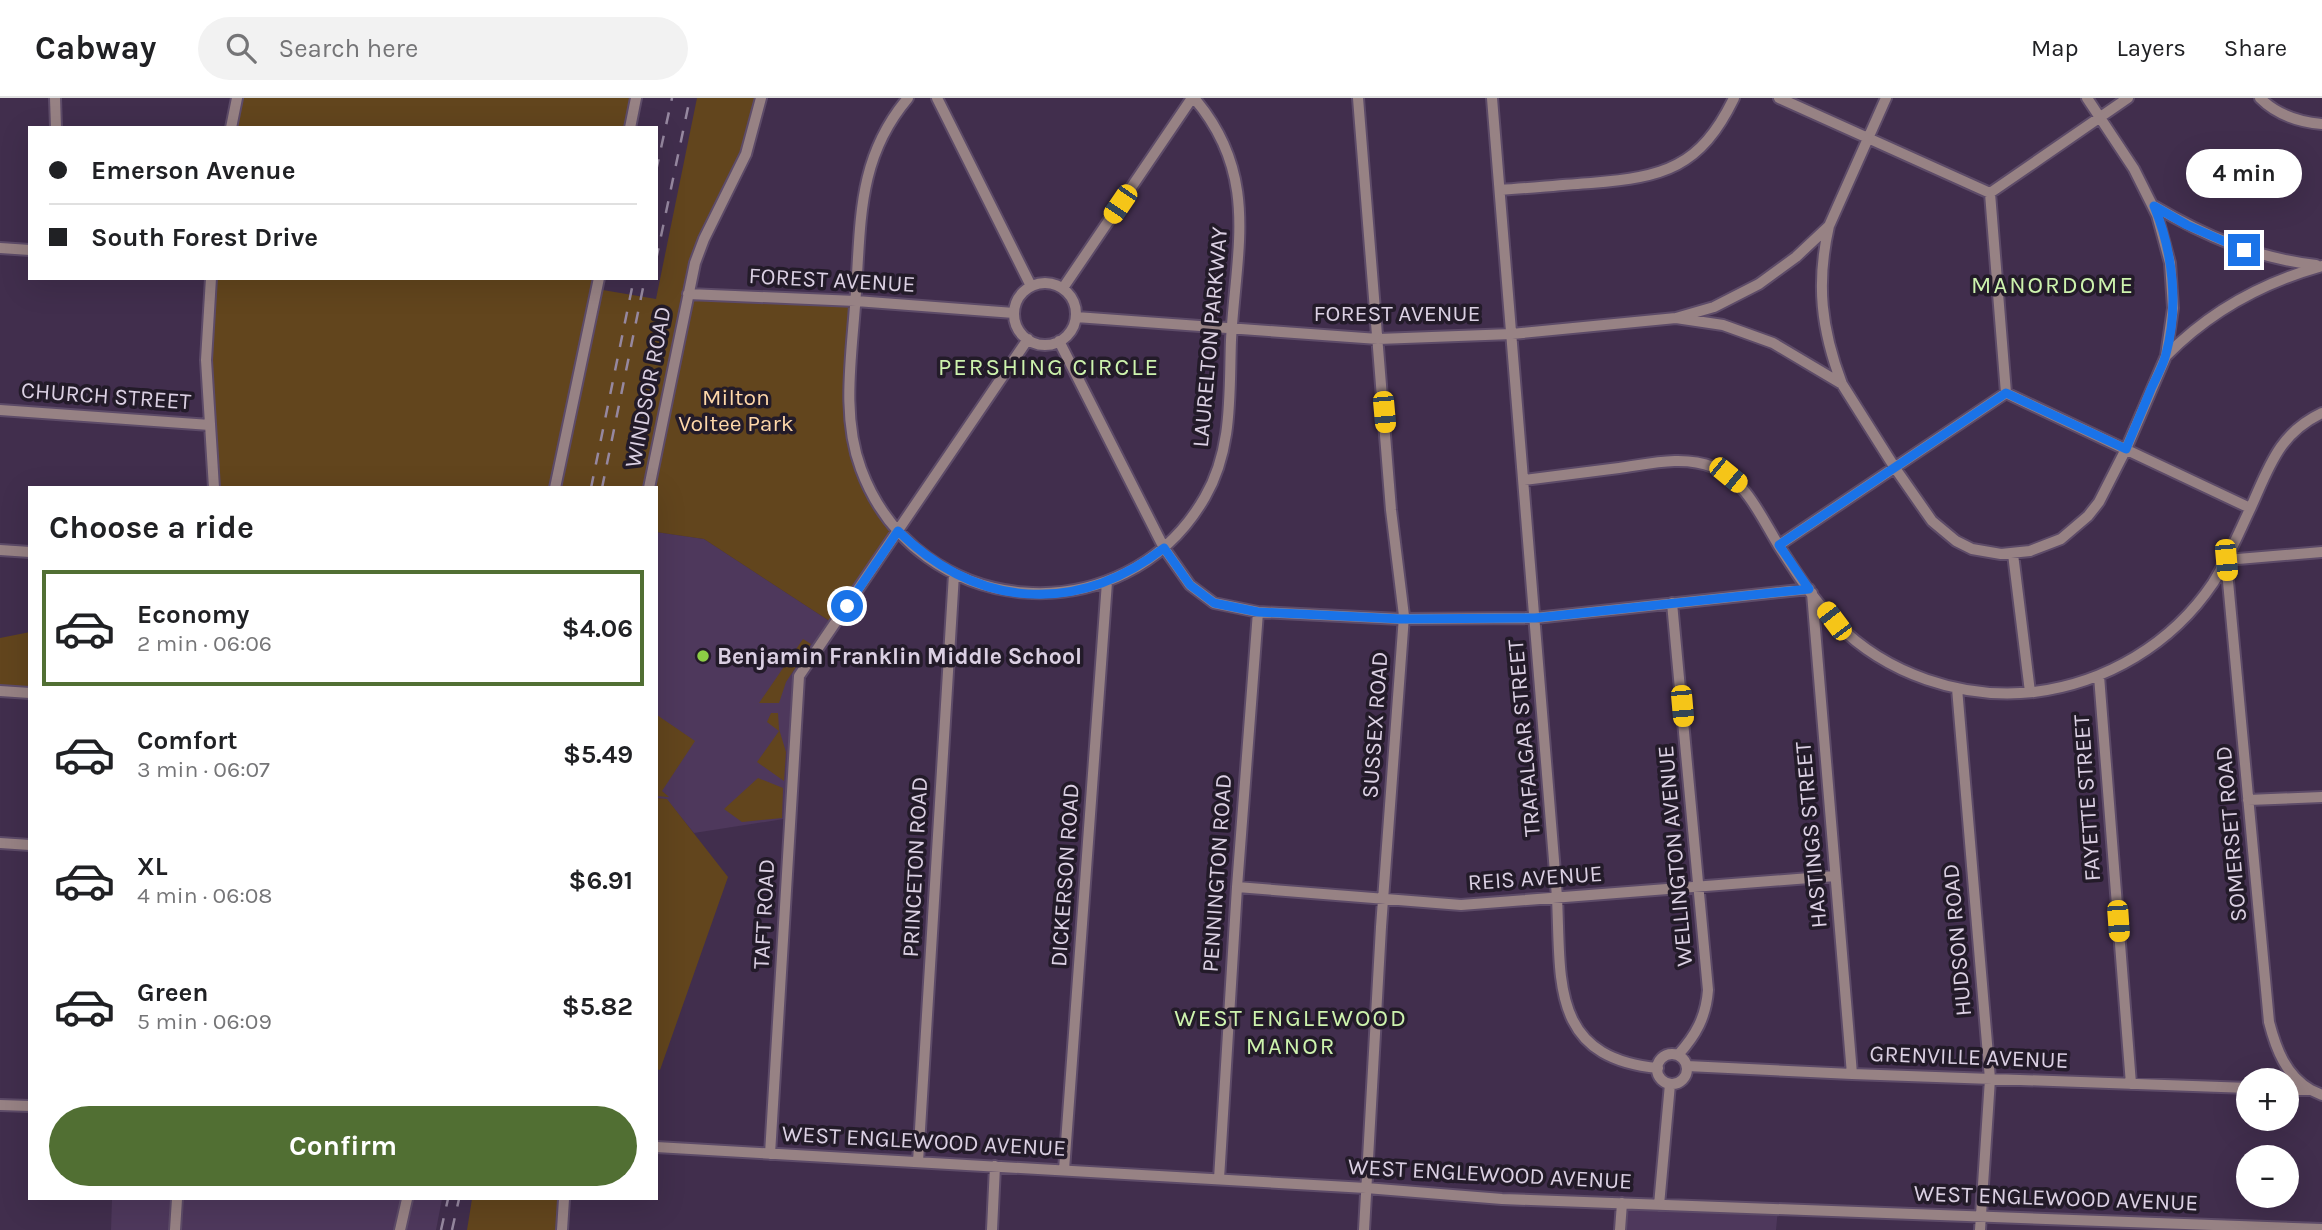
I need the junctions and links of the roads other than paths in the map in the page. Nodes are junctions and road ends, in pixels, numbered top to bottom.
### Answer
1 (55, 98) edge
2 (237, 98) edge
3 (636, 98) edge
4 (761, 98) edge
5 (908, 98) edge
6 (937, 98) edge
7 (1193, 98) edge
8 (1358, 98) edge
9 (1492, 98) edge
10 (1734, 98) edge
11 (1779, 98) edge
12 (1886, 98) edge
13 (2087, 98) edge
14 (2128, 98) edge
15 (2260, 98) edge
16 (2101, 116) junction
17 (2322, 124) edge
18 (56, 126) edge
19 (231, 126) edge
20 (630, 126) edge
21 (1868, 138) junction
22 (1500, 190) junction
23 (1990, 193) junction
24 (2154, 206) junction
25 (1829, 226) junction
26 (0, 248) edge
27 (28, 250) edge
28 (2322, 266) edge
29 (211, 280) edge
30 (599, 280) edge
31 (1031, 286) junction
32 (1063, 288) junction
33 (688, 294) junction
34 (856, 301) junction
35 (1014, 313) junction
36 (1076, 317) junction
37 (1676, 318) junction
38 (1232, 328) junction
39 (1512, 334) junction
40 (1028, 339) junction
41 (1378, 339) junction
42 (1059, 341) junction
43 (2166, 356) junction
44 (1842, 384) junction
45 (2006, 393) junction
46 (0, 410) edge
47 (2322, 413) edge
48 (210, 425) junction
49 (2126, 449) junction
50 (1895, 468) junction
51 (1524, 480) junction
52 (214, 486) edge
53 (555, 486) edge
54 (649, 486) edge
55 (2250, 508) junction
56 (898, 531) junction
57 (1779, 545) junction
58 (1164, 548) junction
59 (0, 550) edge
60 (2322, 551) edge
61 (28, 552) edge
62 (2013, 554) junction
63 (2226, 560) junction
64 (954, 574) junction
65 (1107, 582) junction
66 (1811, 591) junction
67 (1672, 603) junction
68 (1258, 612) junction
69 (1535, 618) junction
70 (1404, 619) junction
71 (2099, 676) junction
72 (1957, 688) junction
73 (0, 691) edge
74 (2030, 692) junction
75 (28, 693) edge
76 (2322, 797) edge
77 (2248, 800) junction
78 (0, 843) edge
79 (28, 845) edge
80 (1835, 876) junction
81 (1237, 887) junction
82 (1699, 887) junction
83 (1557, 897) junction
84 (1383, 898) junction
85 (1678, 1055) junction
86 (1687, 1066) junction
87 (1658, 1068) junction
88 (1852, 1074) junction
89 (1990, 1079) junction
90 (1670, 1084) junction
91 (2131, 1084) junction
92 (2236, 1088) edge
93 (2299, 1091) edge
94 (2317, 1093) edge
95 (0, 1105) edge
96 (28, 1106) edge
97 (658, 1147) edge
98 (770, 1154) junction
99 (918, 1162) junction
100 (995, 1167) junction
101 (1064, 1170) junction
102 (1219, 1179) junction
103 (1366, 1188) junction
104 (177, 1200) edge
105 (407, 1200) edge
106 (564, 1200) edge
107 (1622, 1203) junction
108 (1659, 1205) junction
109 (1981, 1216) junction
110 (2322, 1229) edge
111 (175, 1230) edge
112 (400, 1230) edge
113 (562, 1230) edge
114 (992, 1230) edge
115 (1364, 1230) edge
116 (1620, 1230) edge
117 (1980, 1230) edge

1 - 18 street
2 - 19 street
3 - 20 street
4 - 33 street, WINDSOR ROAD
5 - 34 street, LAURELTON PARKWAY
6 - 31 street
7 - 32 street
7 - 38 street, LAURELTON PARKWAY
8 - 41 street, SUSSEX ROAD
9 - 22 street, TRAFALGAR STREET
10 - 22 street
11 - 21 street
12 - 21 street
13 - 16 street
14 - 16 street
15 - 17 street
16 - 23 street
16 - 24 street
21 - 23 street
21 - 25 street
22 - 39 street, TRAFALGAR STREET
23 - 45 street
24 - 28 street
24 - 43 street
25 - 37 street
25 - 44 street
26 - 27 street
28 - 43 street
29 - 48 street
30 - 53 street
31 - 32 street
31 - 35 street
32 - 36 street
33 - 34 street, FOREST AVENUE
33 - 54 street, WINDSOR ROAD
34 - 35 street, FOREST AVENUE
34 - 56 street, LAURELTON PARKWAY
35 - 40 street
36 - 38 street, FOREST AVENUE
36 - 42 street
37 - 39 street, FOREST AVENUE
37 - 44 street
38 - 41 street, FOREST AVENUE
38 - 58 street, LAURELTON PARKWAY
39 - 41 street, FOREST AVENUE
39 - 51 street, TRAFALGAR STREET
40 - 42 street
40 - 56 street
41 - 70 street, SUSSEX ROAD
42 - 58 street
43 - 49 street
44 - 50 street
45 - 49 street
45 - 50 street
46 - 48 street, CHURCH STREET
47 - 55 street
48 - 52 street
49 - 55 street
49 - 62 street
50 - 57 street
50 - 62 street
51 - 57 street
51 - 69 street, TRAFALGAR STREET
55 - 63 street
56 - 64 street, LAURELTON PARKWAY
56 - 98 street, TAFT ROAD
57 - 66 street
58 - 65 street, LAURELTON PARKWAY
58 - 68 street
59 - 61 street
60 - 63 street
62 - 74 street
63 - 71 street
63 - 77 street, SOMERSET ROAD
64 - 65 street, LAURELTON PARKWAY
64 - 99 street, PRINCETON ROAD
65 - 101 street, DICKERSON ROAD
66 - 67 street
66 - 72 street
66 - 80 street, HASTINGS STREET
67 - 69 street
67 - 82 street, WELLINGTON AVENUE
68 - 70 street
68 - 81 street, PENNINGTON ROAD
69 - 70 street
69 - 83 street, TRAFALGAR STREET
70 - 84 street, SUSSEX ROAD
71 - 74 street
71 - 91 street, FAYETTE STREET
72 - 74 street
72 - 89 street, HUDSON ROAD
73 - 75 street
76 - 77 street
77 - 94 street, SOMERSET ROAD
78 - 79 street
80 - 82 street, REIS AVENUE
80 - 88 street, HASTINGS STREET
81 - 84 street, REIS AVENUE
81 - 102 street, PENNINGTON ROAD
82 - 83 street, REIS AVENUE
82 - 85 street, WELLINGTON AVENUE
83 - 84 street, REIS AVENUE
83 - 87 street, TRAFALGAR STREET
84 - 103 street, SUSSEX ROAD
85 - 86 street
85 - 87 street
86 - 88 street, GRENVILLE AVENUE
86 - 90 street
87 - 90 street
88 - 89 street, GRENVILLE AVENUE
89 - 91 street, GRENVILLE AVENUE
89 - 109 street, HUDSON ROAD
90 - 108 street
91 - 92 street, GRENVILLE AVENUE
93 - 94 street
95 - 96 street
97 - 98 street, WEST ENGLEWOOD AVENUE
98 - 99 street, WEST ENGLEWOOD AVENUE
99 - 100 street, WEST ENGLEWOOD AVENUE
100 - 101 street, WEST ENGLEWOOD AVENUE
100 - 114 street
101 - 102 street, WEST ENGLEWOOD AVENUE
102 - 103 street, WEST ENGLEWOOD AVENUE
103 - 107 street, WEST ENGLEWOOD AVENUE
103 - 115 street, SUSSEX ROAD
104 - 111 street
105 - 112 street
106 - 113 street
107 - 108 street, WEST ENGLEWOOD AVENUE
107 - 116 street
108 - 109 street, WEST ENGLEWOOD AVENUE
109 - 110 street, WEST ENGLEWOOD AVENUE
109 - 117 street, HUDSON ROAD

